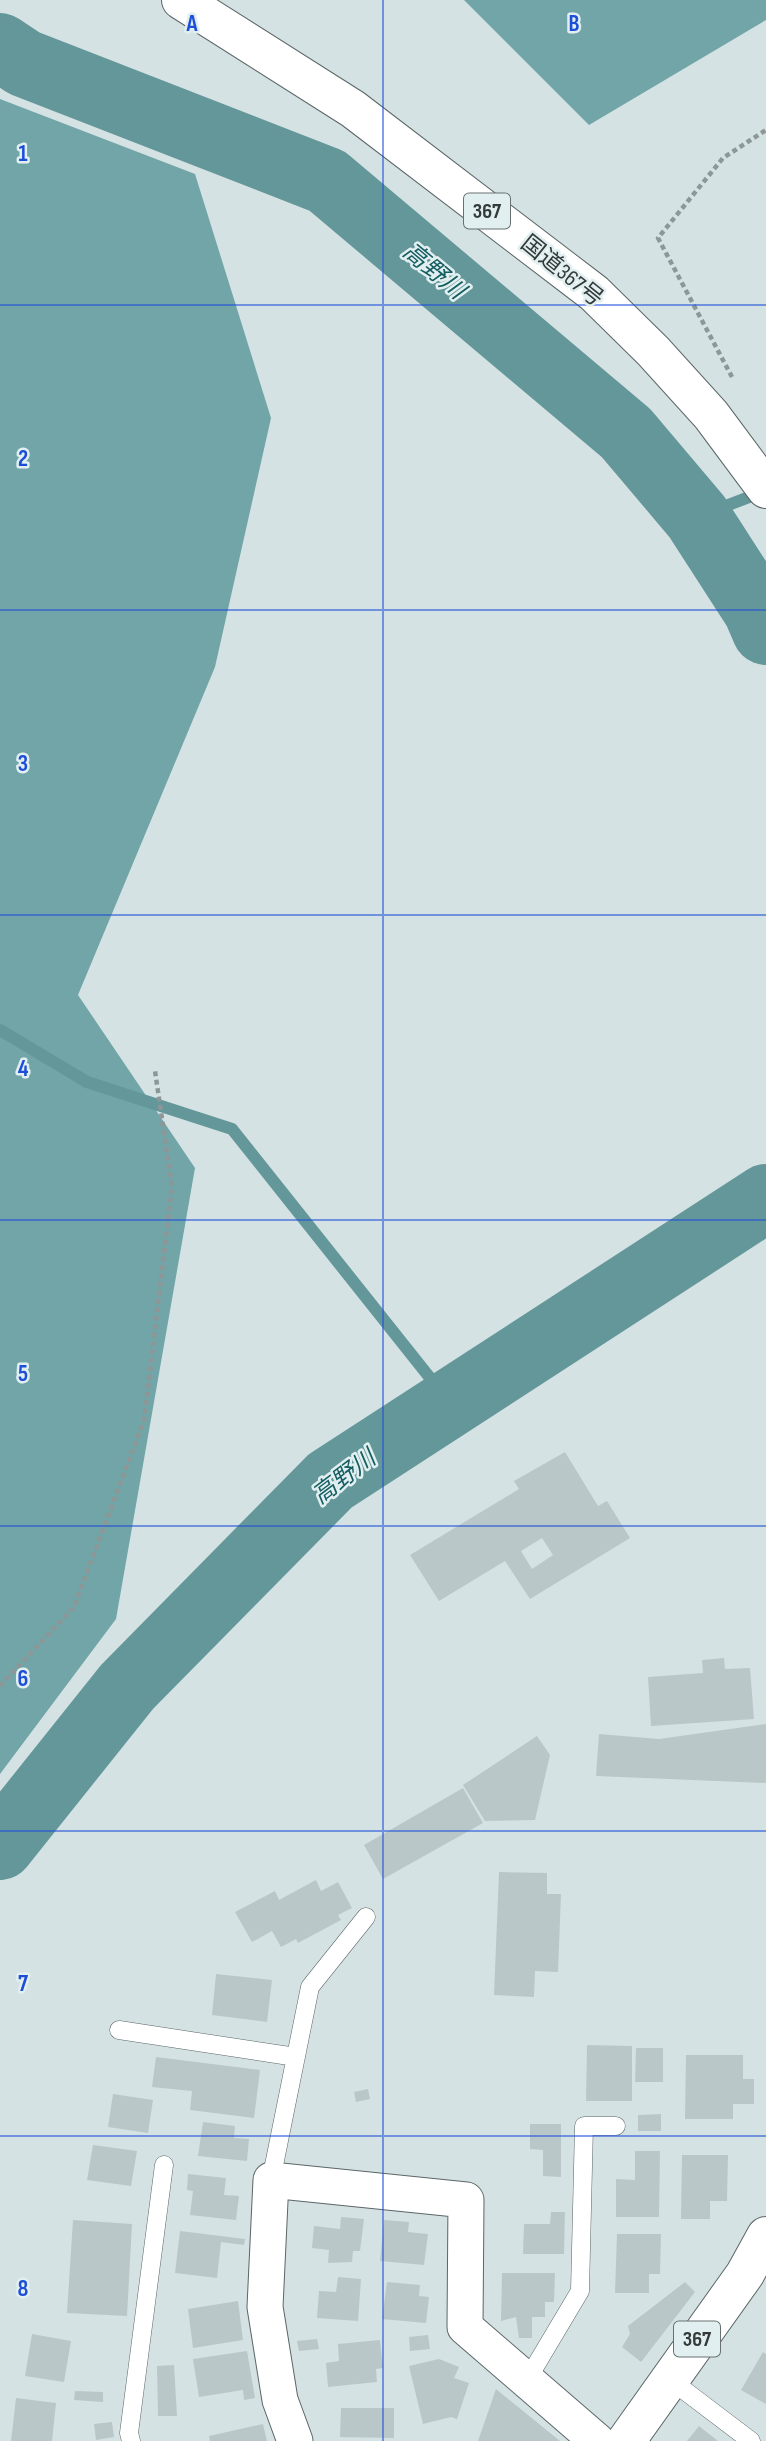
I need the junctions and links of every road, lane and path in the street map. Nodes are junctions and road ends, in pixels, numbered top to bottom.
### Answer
1 (181, 0) edge
2 (766, 130) edge
3 (734, 380) dead end
4 (764, 486) edge
5 (155, 1071) dead end
6 (0, 1686) edge
7 (366, 1917) dead end
8 (119, 2030) dead end
9 (296, 2057) junction
10 (616, 2126) dead end
11 (164, 2165) dead end
12 (271, 2180) junction
13 (766, 2235) edge
14 (668, 2378) junction
15 (527, 2380) junction
16 (131, 2441) edge
17 (295, 2441) edge
18 (597, 2441) edge
19 (626, 2441) edge
20 (751, 2441) edge

1 - 4 highway, 国道367号 / 367
2 - 3 path
5 - 6 path
7 - 9 lane
8 - 9 lane
9 - 12 lane
10 - 15 lane
11 - 16 lane
12 - 15 street
12 - 17 street
13 - 14 highway, 367
14 - 19 highway, 367
14 - 20 lane
15 - 18 street

